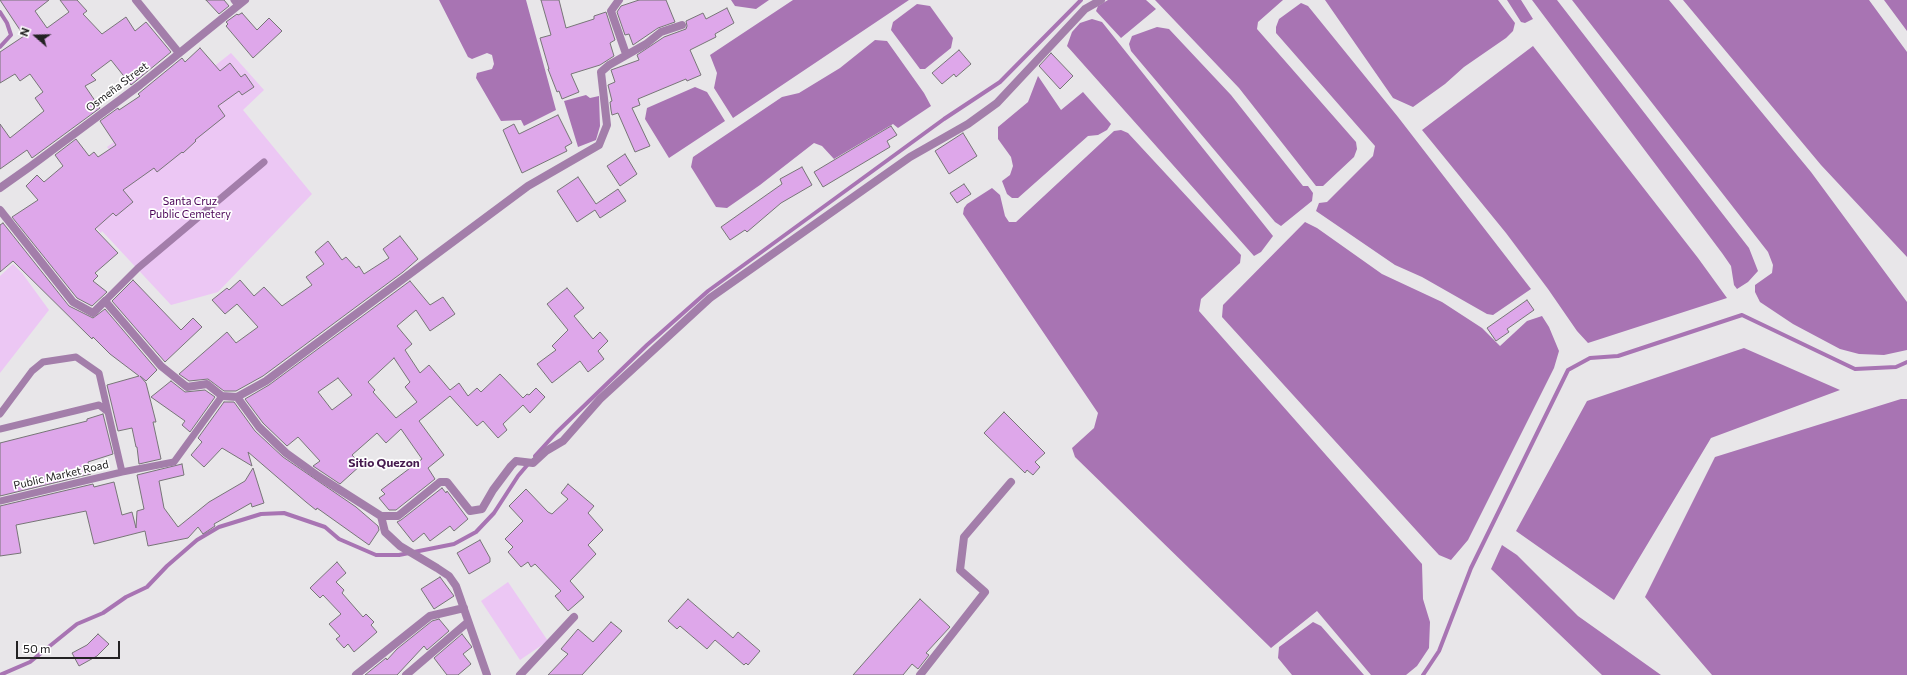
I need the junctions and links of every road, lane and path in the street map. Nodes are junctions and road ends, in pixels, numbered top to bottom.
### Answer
1 (136, 0) edge
2 (619, 0) edge
3 (1101, 0) edge
4 (239, 2) edge
5 (682, 25) dead end
6 (179, 53) junction
7 (626, 54) junction
8 (264, 162) dead end
9 (0, 188) edge
10 (0, 210) edge
11 (105, 301) junction
12 (222, 396) junction
13 (237, 397) junction
14 (108, 412) junction
15 (0, 414) edge
16 (0, 429) edge
17 (122, 472) junction
18 (1011, 482) dead end
19 (0, 501) edge
20 (381, 516) junction
21 (464, 608) junction
22 (574, 617) dead end
23 (468, 622) junction
24 (356, 675) edge
25 (406, 675) edge
26 (487, 675) edge
27 (520, 675) edge
28 (920, 675) edge

1 - 6 street
2 - 7 street
3 - 20 street
4 - 6 street, Osmeña Street
5 - 7 street
6 - 9 street, Osmeña Street
7 - 13 street
8 - 11 lane
10 - 11 street
11 - 12 street
12 - 13 street
12 - 17 lane
13 - 20 street
14 - 15 lane, Public Market Road
14 - 16 lane
14 - 17 lane, Public Market Road
17 - 19 lane, Public Market Road
18 - 28 street
20 - 21 street
21 - 23 street
21 - 24 street
22 - 27 street
23 - 25 street
23 - 26 street

